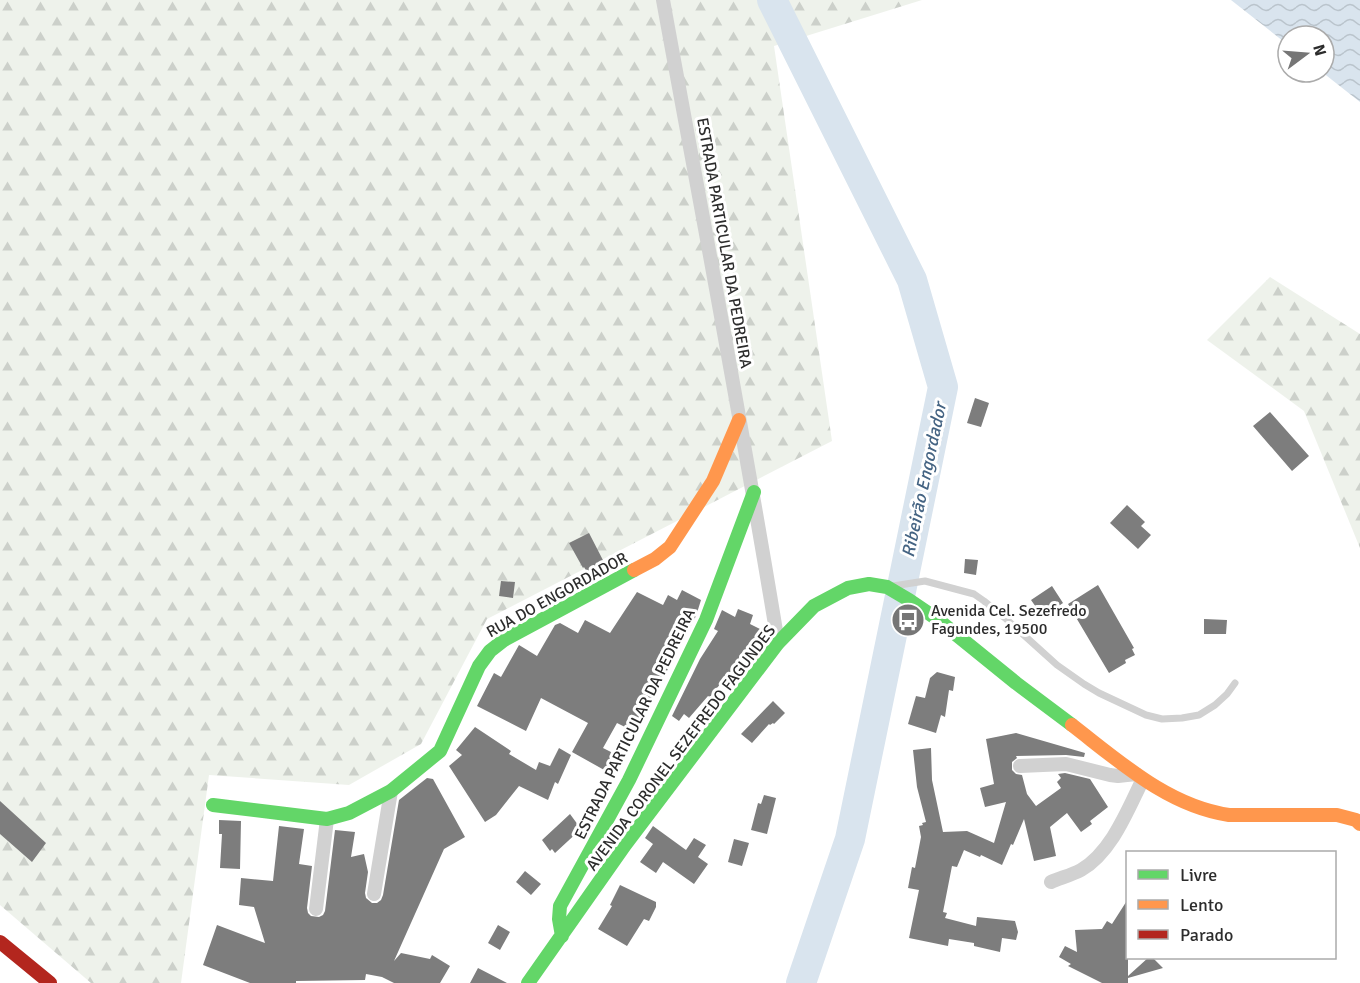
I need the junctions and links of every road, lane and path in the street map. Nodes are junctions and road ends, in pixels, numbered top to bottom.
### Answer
1 (663, 0) edge
2 (739, 420) junction
3 (754, 492) junction
4 (888, 587) junction
5 (778, 643) junction
6 (1235, 684) dead end
7 (1020, 766) dead end
8 (1140, 776) junction
9 (391, 791) junction
10 (213, 805) dead end
11 (327, 819) junction
12 (1360, 824) edge
13 (1051, 882) dead end
14 (374, 894) dead end
15 (315, 909) dead end
16 (562, 936) junction
17 (0, 942) edge
18 (50, 983) edge
19 (528, 983) edge

1 - 2 street, ESTRADA PARTICULAR DA PEDREIRA
2 - 3 street, ESTRADA PARTICULAR DA PEDREIRA
2 - 9 street, RUA DO ENGORDADOR
3 - 5 street, ESTRADA PARTICULAR DA PEDREIRA
3 - 16 street, ESTRADA PARTICULAR DA PEDREIRA
4 - 5 street, AVENIDA CORONEL SEZEFREDO FAGUNDES
4 - 6 lane
4 - 8 street
5 - 16 street, AVENIDA CORONEL SEZEFREDO FAGUNDES
7 - 8 street
8 - 12 street
8 - 13 street
9 - 11 street, RUA DO ENGORDADOR
9 - 14 street
10 - 11 street, RUA DO ENGORDADOR
11 - 15 street
16 - 19 street, AVENIDA CORONEL SEZEFREDO FAGUNDES
17 - 18 street

